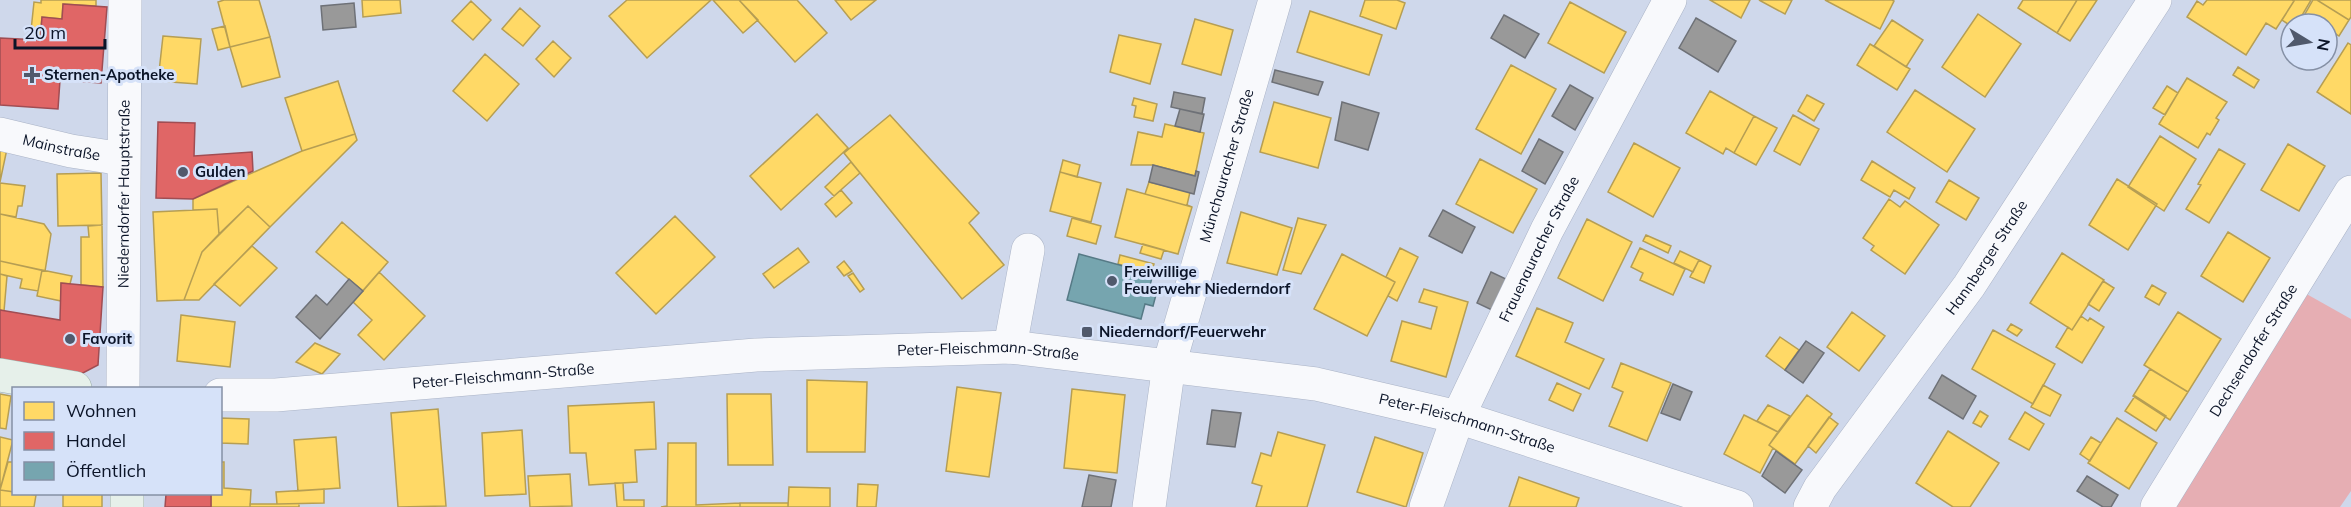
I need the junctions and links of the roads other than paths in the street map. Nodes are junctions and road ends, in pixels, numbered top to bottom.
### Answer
1 (125, 0) edge
2 (1275, 0) edge
3 (1670, 0) edge
4 (2155, 0) edge
5 (0, 134) edge
6 (123, 159) junction
7 (2351, 192) edge
8 (1028, 250) dead end
9 (1010, 347) junction
10 (1169, 365) junction
11 (0, 375) edge
12 (69, 387) edge
13 (123, 387) edge
14 (222, 395) edge
15 (1458, 417) junction
16 (1149, 507) edge
17 (1426, 507) edge
18 (1736, 507) edge
19 (1810, 507) edge
20 (2157, 507) edge

1 - 6 street, Niederndorfer Hauptstraße
2 - 10 street, Münchauracher Straße
3 - 15 street, Frauenauracher Straße
4 - 19 street, Hannberger Straße
5 - 6 street, Mainstraße
6 - 13 street, Niederndorfer Hauptstraße
7 - 20 street, Dechsendorfer Straße
8 - 9 street
9 - 10 street, Peter-Fleischmann-Straße
9 - 14 street, Peter-Fleischmann-Straße
10 - 15 street, Peter-Fleischmann-Straße
10 - 16 street, Münchauracher Straße
11 - 12 main road
15 - 17 street, Frauenauracher Straße
15 - 18 street, Peter-Fleischmann-Straße

